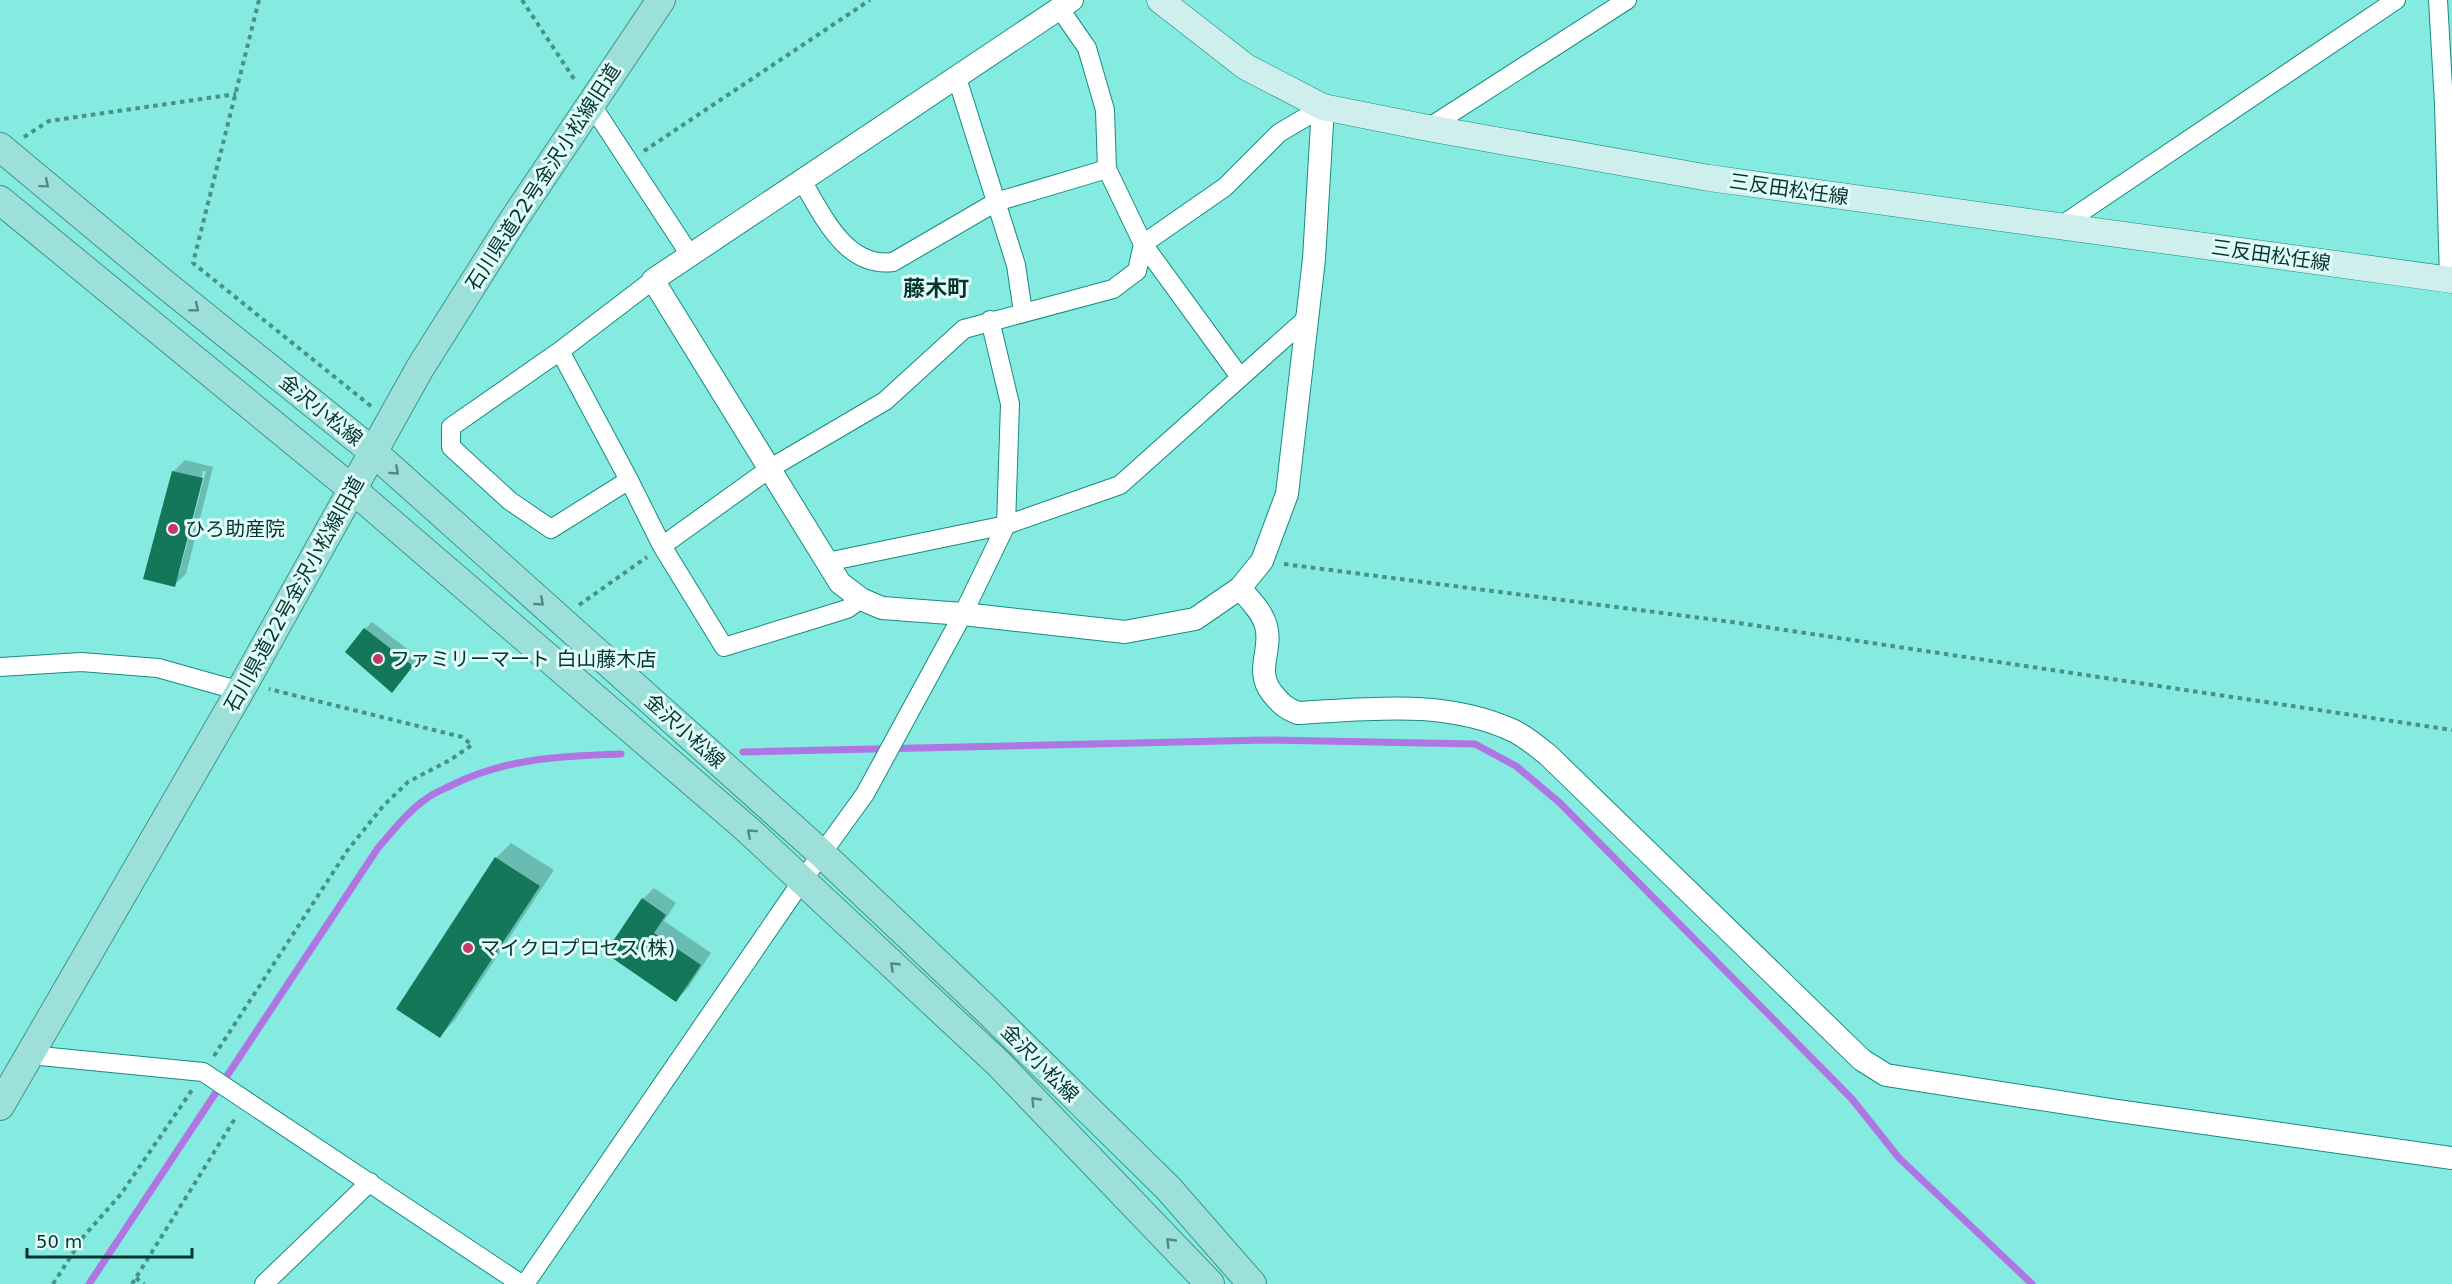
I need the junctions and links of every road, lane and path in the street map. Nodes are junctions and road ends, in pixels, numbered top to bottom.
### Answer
1 (259, 0) edge
2 (522, 0) edge
3 (661, 0) edge
4 (870, 0) edge
5 (1160, 0) edge
6 (1626, 0) edge
7 (2396, 0) edge
8 (2438, 0) edge
9 (1066, 4) edge
10 (957, 78) junction
11 (236, 94) junction
12 (591, 104) junction
13 (2448, 104) edge
14 (1323, 107) junction
15 (1428, 128) junction
16 (3, 149) edge
17 (628, 161) junction
18 (1107, 169) junction
19 (802, 181) junction
20 (0, 200) edge
21 (996, 202) junction
22 (2059, 227) junction
23 (1143, 244) junction
24 (690, 255) junction
25 (2451, 279) edge
26 (653, 280) junction
27 (1023, 312) junction
28 (1307, 318) junction
29 (990, 320) junction
30 (560, 351) junction
31 (1240, 377) junction
32 (389, 422) junction
33 (372, 451) junction
34 (769, 469) junction
35 (629, 480) junction
36 (352, 489) junction
37 (1006, 525) junction
38 (662, 546) junction
39 (1262, 561) junction
40 (827, 562) junction
41 (1239, 588) junction
42 (861, 599) junction
43 (963, 614) junction
44 (559, 619) junction
45 (0, 667) edge
46 (243, 687) junction
47 (2452, 730) edge
48 (822, 854) junction
49 (802, 881) junction
50 (30, 1054) junction
51 (203, 1072) junction
52 (241, 1098) junction
53 (0, 1106) edge
54 (2452, 1158) edge
55 (370, 1182) junction
56 (136, 1278) junction
57 (53, 1284) edge
58 (132, 1284) edge
59 (144, 1284) edge
60 (264, 1284) edge
61 (523, 1284) edge
62 (1210, 1284) edge
63 (1252, 1284) edge

1 - 11 path
2 - 12 path
3 - 12 main road, 石川県道22号金沢小松線旧道
4 - 17 path
5 - 14 main road, 三反田松任線
6 - 15 street
7 - 22 street
8 - 13 street
9 - 10 street
9 - 18 street
10 - 19 street
10 - 21 street
11 - 16 path
11 - 32 path
12 - 17 street
12 - 32 main road, 石川県道22号金沢小松線旧道
13 - 25 street
14 - 15 main road, 三反田松任線
14 - 23 street
14 - 28 street
15 - 22 main road, 三反田松任線
16 -> 33 main road, 金沢小松線
17 - 24 street
18 - 21 street
18 - 23 street
19 - 21 street
19 - 24 street
20 - 36 main road, 金沢小松線
21 - 27 street
22 - 25 main road, 三反田松任線
23 - 27 street
23 - 31 street
24 - 26 street
26 - 30 street
26 - 34 street
27 - 29 street
28 - 31 street
28 - 39 street
29 - 34 street
29 - 37 street
30 - 35 street
30 - 35 street
31 - 37 street
32 - 33 main road, 石川県道22号金沢小松線旧道
33 - 36 main road, 石川県道22号金沢小松線旧道
33 -> 44 main road, 金沢小松線
34 - 38 street
34 - 40 street
35 - 38 street
36 - 46 main road, 石川県道22号金沢小松線旧道
49 -> 36 main road, 金沢小松線
37 - 40 street
37 - 43 street
38 - 42 street
38 - 44 path
39 - 41 street
39 - 47 path
40 - 42 street
41 - 43 street
41 - 54 street
42 - 43 street
43 - 48 street
44 - 48 main road, 金沢小松線
45 - 46 street
46 - 50 main road, 石川県道22号金沢小松線旧道
46 - 51 path
48 - 49 street
48 - 63 main road, 金沢小松線
49 - 61 street
62 -> 49 main road, 金沢小松線
50 - 51 street
50 - 53 main road, 石川県道22号金沢小松線旧道
51 - 52 street
51 - 57 path
52 - 55 street
52 - 56 path
55 - 60 street
55 - 61 street
56 - 58 path
56 - 59 path

